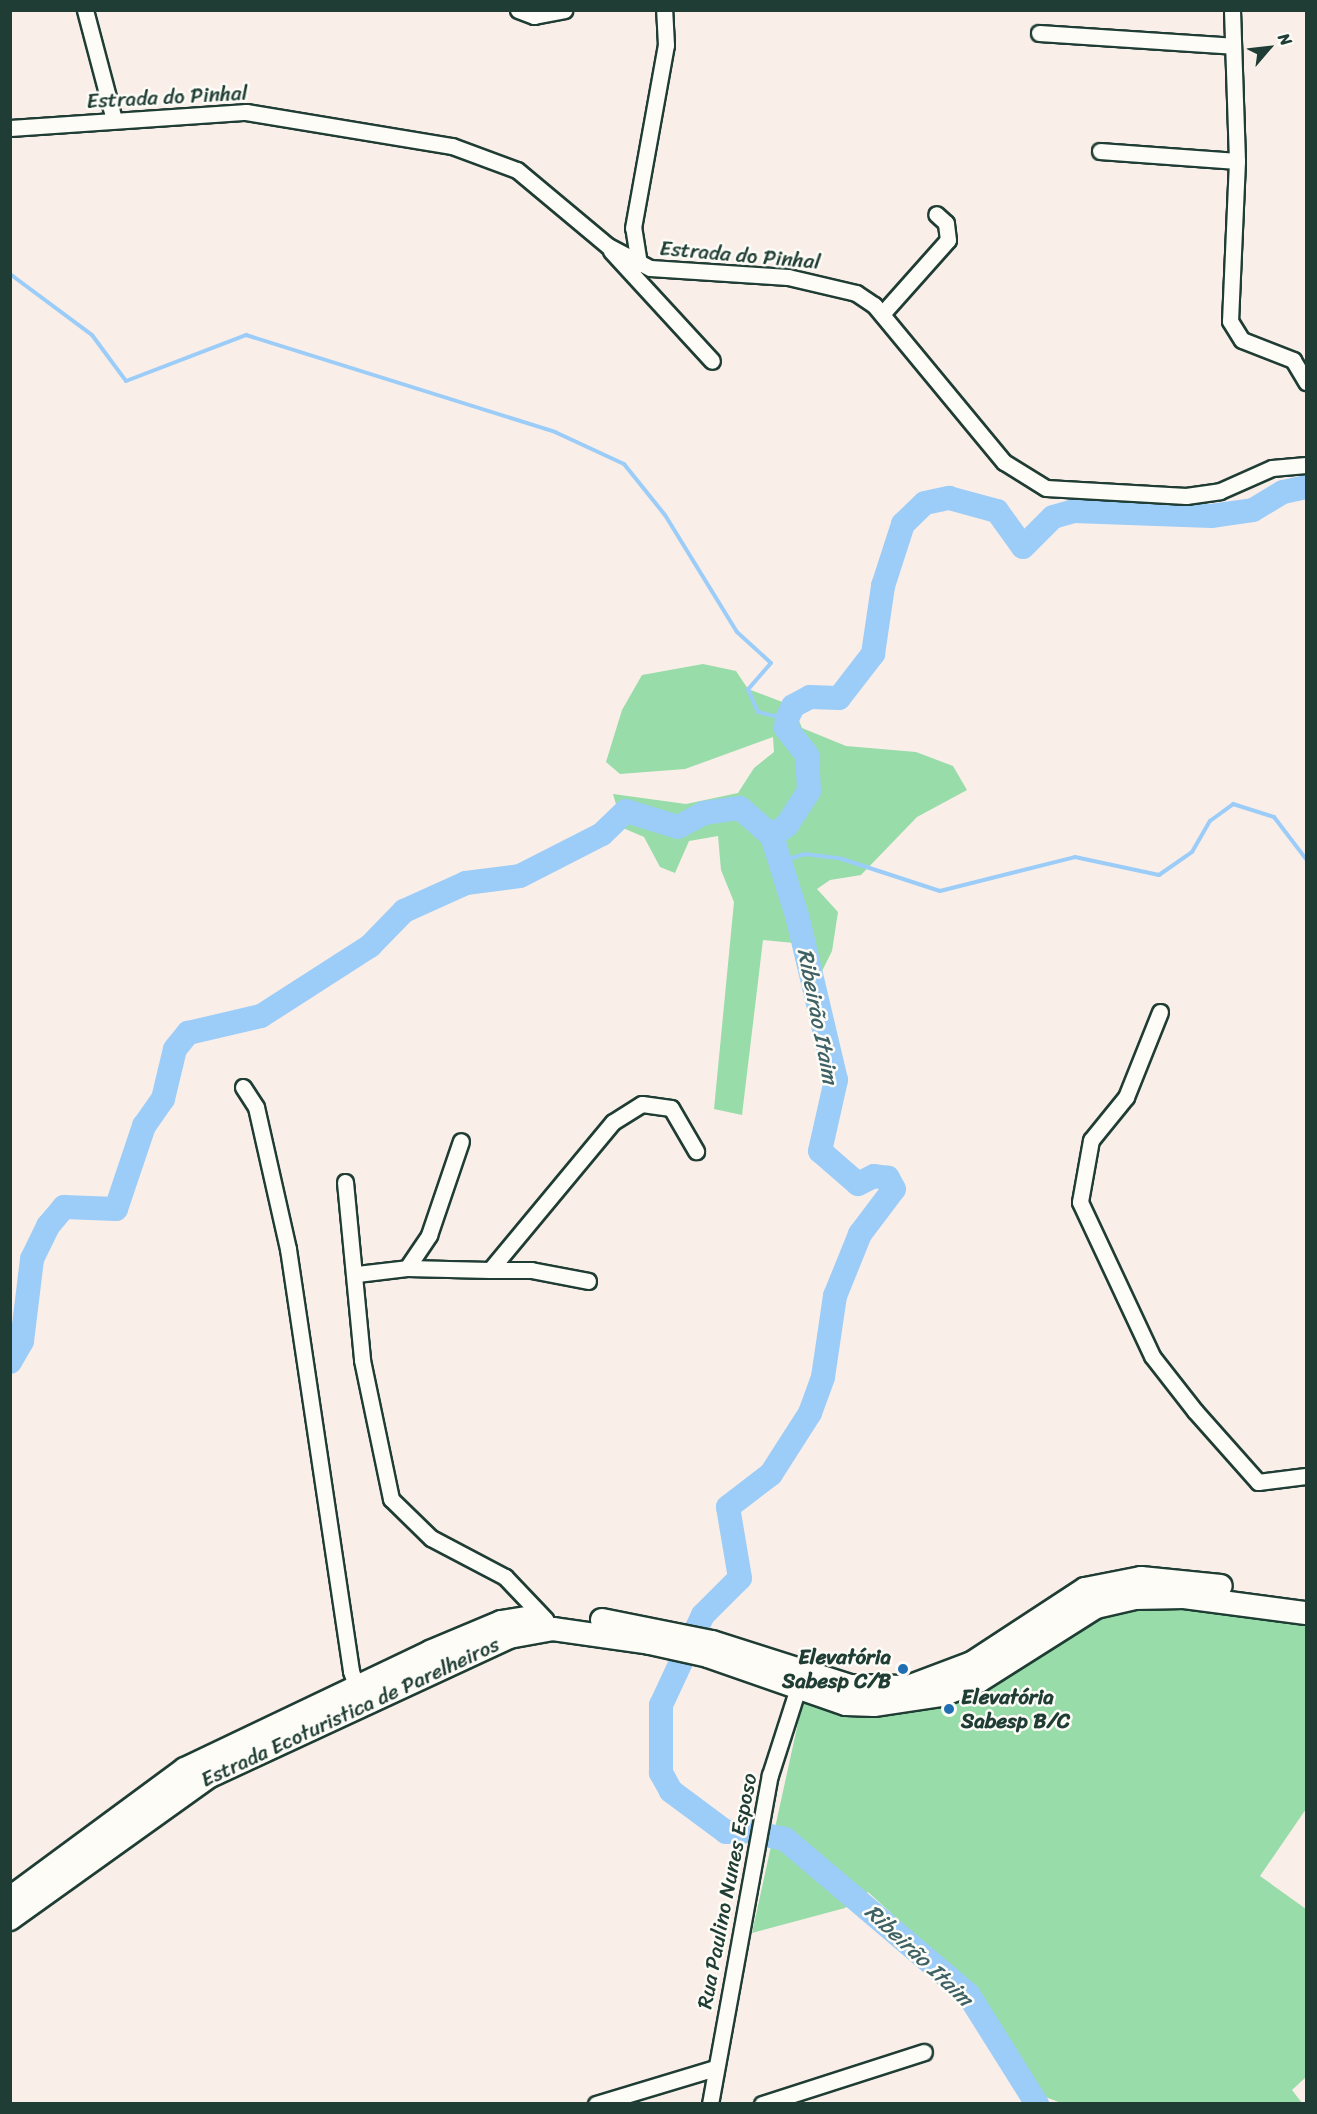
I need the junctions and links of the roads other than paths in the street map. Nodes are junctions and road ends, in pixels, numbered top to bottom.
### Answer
1 (85, 10) edge
2 (518, 10) edge
3 (564, 10) edge
4 (664, 10) edge
5 (1232, 10) edge
6 (1039, 33) dead end
7 (1233, 46) junction
8 (114, 120) junction
9 (10, 128) edge
10 (1100, 151) dead end
11 (1237, 160) junction
12 (936, 214) dead end
13 (608, 246) junction
14 (639, 264) junction
15 (882, 314) junction
16 (712, 361) dead end
17 (1306, 382) edge
18 (1306, 465) edge
19 (1160, 1012) dead end
20 (243, 1087) dead end
21 (461, 1141) dead end
22 (696, 1151) dead end
23 (345, 1182) dead end
24 (407, 1268) junction
25 (490, 1270) junction
26 (357, 1274) junction
27 (588, 1281) dead end
28 (1306, 1476) edge
29 (1306, 1600) edge
30 (1306, 1613) edge
31 (548, 1622) junction
32 (717, 1648) junction
33 (850, 1686) junction
34 (798, 1688) junction
35 (360, 1694) junction
36 (10, 1898) edge
37 (10, 1919) edge
38 (924, 2052) dead end
39 (715, 2068) junction
40 (596, 2103) edge
41 (710, 2103) edge
42 (762, 2103) edge

1 - 8 street
2 - 3 street
4 - 14 street
5 - 7 street
6 - 7 street
7 - 11 street
8 - 9 street, Estrada do Pinhal
8 - 13 street, Estrada do Pinhal
10 - 11 street
11 - 17 street
12 - 15 street
13 - 14 street, Estrada do Pinhal
13 - 16 street
14 - 15 street, Estrada do Pinhal
15 - 18 street, Estrada do Pinhal
19 - 28 street
20 - 35 street
21 - 24 street
22 - 25 street
23 - 26 street
24 - 25 street
24 - 26 street
25 - 27 street
26 - 31 street
29 - 33 main road, Estrada Ecoturistica de Parelheiros
30 - 34 main road
31 - 32 main road, Estrada Ecoturistica de Parelheiros
31 - 35 main road, Estrada Ecoturistica de Parelheiros
32 - 33 main road, Estrada Ecoturistica de Parelheiros
32 - 34 main road
33 - 34 main road
34 - 39 street, Rua Paulino Nunes Esposo
35 - 36 main road, Estrada Ecoturistica de Parelheiros
35 - 37 main road, Estrada Ecoturistica de Parelheiros
38 - 42 street
39 - 40 street
39 - 41 street, Rua Paulino Nunes Esposo

